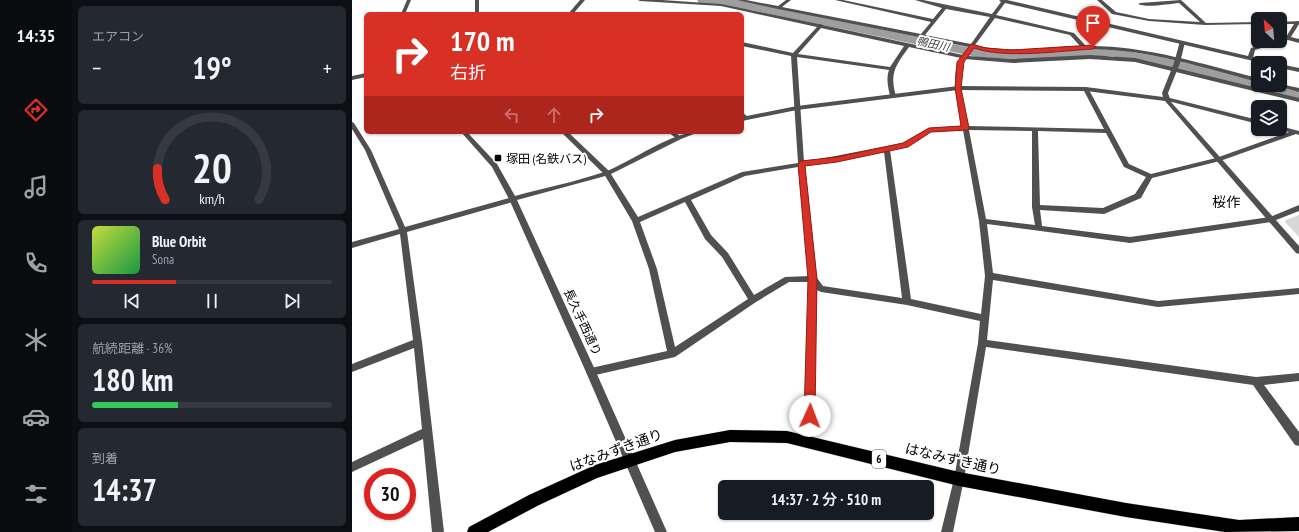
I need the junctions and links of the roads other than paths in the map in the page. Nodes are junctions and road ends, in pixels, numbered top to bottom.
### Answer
1 (409, 0) edge
2 (477, 0) edge
3 (583, 0) edge
4 (640, 0) edge
5 (739, 0) edge
6 (790, 0) edge
7 (837, 0) edge
8 (916, 0) edge
9 (1003, 0) edge
10 (1099, 0) edge
11 (1179, 1) edge
12 (1140, 2) edge
13 (945, 7) junction
14 (778, 8) junction
15 (404, 12) edge
16 (477, 12) edge
17 (572, 12) edge
18 (1147, 15) junction
19 (993, 16) junction
20 (933, 21) junction
21 (1251, 23) edge
22 (1287, 23) edge
23 (1298, 23) edge
24 (1205, 24) junction
25 (820, 26) junction
26 (922, 36) junction
27 (1288, 38) joint
28 (1299, 41) edge
29 (1182, 42) junction
30 (908, 44) junction
31 (744, 45) edge
32 (973, 46) junction
33 (1084, 47) junction
34 (1259, 48) edge
35 (794, 55) junction
36 (964, 56) junction
37 (1250, 58) joint
38 (1176, 65) junction
39 (1287, 67) edge
40 (890, 69) junction
41 (1299, 70) edge
42 (364, 75) edge
43 (352, 78) edge
44 (1251, 79) edge
45 (1287, 87) edge
46 (958, 88) junction
47 (1086, 89) junction
48 (1299, 90) edge
49 (893, 96) junction
50 (1166, 99) junction
51 (1299, 100) edge
52 (797, 108) junction
53 (744, 117) edge
54 (1251, 120) edge
55 (352, 124) edge
56 (965, 128) junction
57 (1035, 130) junction
58 (1287, 130) edge
59 (1109, 131) junction
60 (1297, 133) edge
61 (466, 134) edge
62 (566, 134) edge
63 (674, 134) edge
64 (690, 134) edge
65 (679, 138) junction
66 (887, 149) junction
67 (1218, 160) junction
68 (801, 164) junction
69 (607, 173) junction
70 (1150, 176) junction
71 (512, 199) junction
72 (687, 199) junction
73 (1036, 207) junction
74 (1299, 208) edge
75 (1271, 219) junction
76 (636, 221) junction
77 (983, 221) junction
78 (1039, 229) junction
79 (403, 230) junction
80 (352, 245) edge
81 (1299, 251) edge
82 (989, 276) junction
83 (813, 279) junction
84 (1299, 291) edge
85 (753, 300) junction
86 (907, 302) junction
87 (985, 318) junction
88 (418, 342) junction
89 (982, 343) junction
90 (672, 354) junction
91 (352, 368) edge
92 (591, 372) junction
93 (1299, 377) edge
94 (1256, 381) junction
95 (427, 432) junction
96 (808, 441) junction
97 (1299, 442) edge
98 (629, 462) junction
99 (352, 467) edge
100 (959, 479) junction
101 (1299, 524) edge
102 (438, 532) edge
103 (474, 532) edge
104 (661, 532) edge
105 (947, 532) edge

1 - 15 street
2 - 16 street
3 - 17 street
4 - 25 street
5 - 14 street
6 - 14 street
7 - 20 street
8 - 13 street
9 - 19 street
9 - 29 street
10 - 18 street
11 - 12 street
11 - 24 street
12 - 18 street
13 - 19 street
13 - 20 street
14 - 26 street
18 - 24 street
19 - 32 street
19 - 33 street
20 - 26 street
21 - 24 street
22 - 23 street
23 - 27 street
25 - 30 street
25 - 35 street
26 - 32 street
27 - 28 street
29 - 37 street
29 - 38 street
30 - 36 street
30 - 40 street
31 - 35 street
32 - 33 street
32 - 36 street
33 - 38 street
34 - 37 street
35 - 40 street
35 - 52 street
36 - 38 street
36 - 46 street
38 - 44 street
38 - 50 street
38 - 51 street
39 - 41 street
40 - 49 street
42 - 43 street
45 - 48 street
46 - 47 street
46 - 49 street
46 - 56 street
47 - 50 street
47 - 59 street
49 - 52 street
50 - 54 street
50 - 67 street
52 - 53 street
52 - 68 street
55 - 79 street
56 - 57 street
56 - 66 street
56 - 77 street
57 - 59 street
57 - 73 street
58 - 60 street
59 - 70 street
60 - 67 street
61 - 71 street, 長久手西通り
62 - 69 street
63 - 65 street
64 - 65 street
65 - 69 street
66 - 68 street
66 - 86 street
67 - 70 street
67 - 75 street
68 - 72 street
68 - 83 street
69 - 71 street
69 - 76 street
70 - 73 street
71 - 79 street
71 - 92 street, 長久手西通り
72 - 76 street
72 - 85 street
73 - 78 street
74 - 75 street
75 - 78 street
75 - 81 street
76 - 90 street
77 - 78 street
77 - 82 street
79 - 80 street
79 - 88 street
82 - 84 street
82 - 87 street
83 - 85 street
83 - 86 street
83 - 96 street
85 - 90 street
86 - 87 street
87 - 89 street
88 - 91 street
88 - 95 street
89 - 94 street
89 - 100 street
90 - 92 street
92 - 98 street, 長久手西通り
93 - 94 street
94 - 97 street
95 - 99 street
95 - 102 street
96 - 98 main road, はなみずき通り / 6
96 - 100 main road, はなみずき通り / 6
98 - 103 main road, はなみずき通り / 6
98 - 104 street, 長久手西通り
100 - 101 main road, はなみずき通り / 6
100 - 105 street

